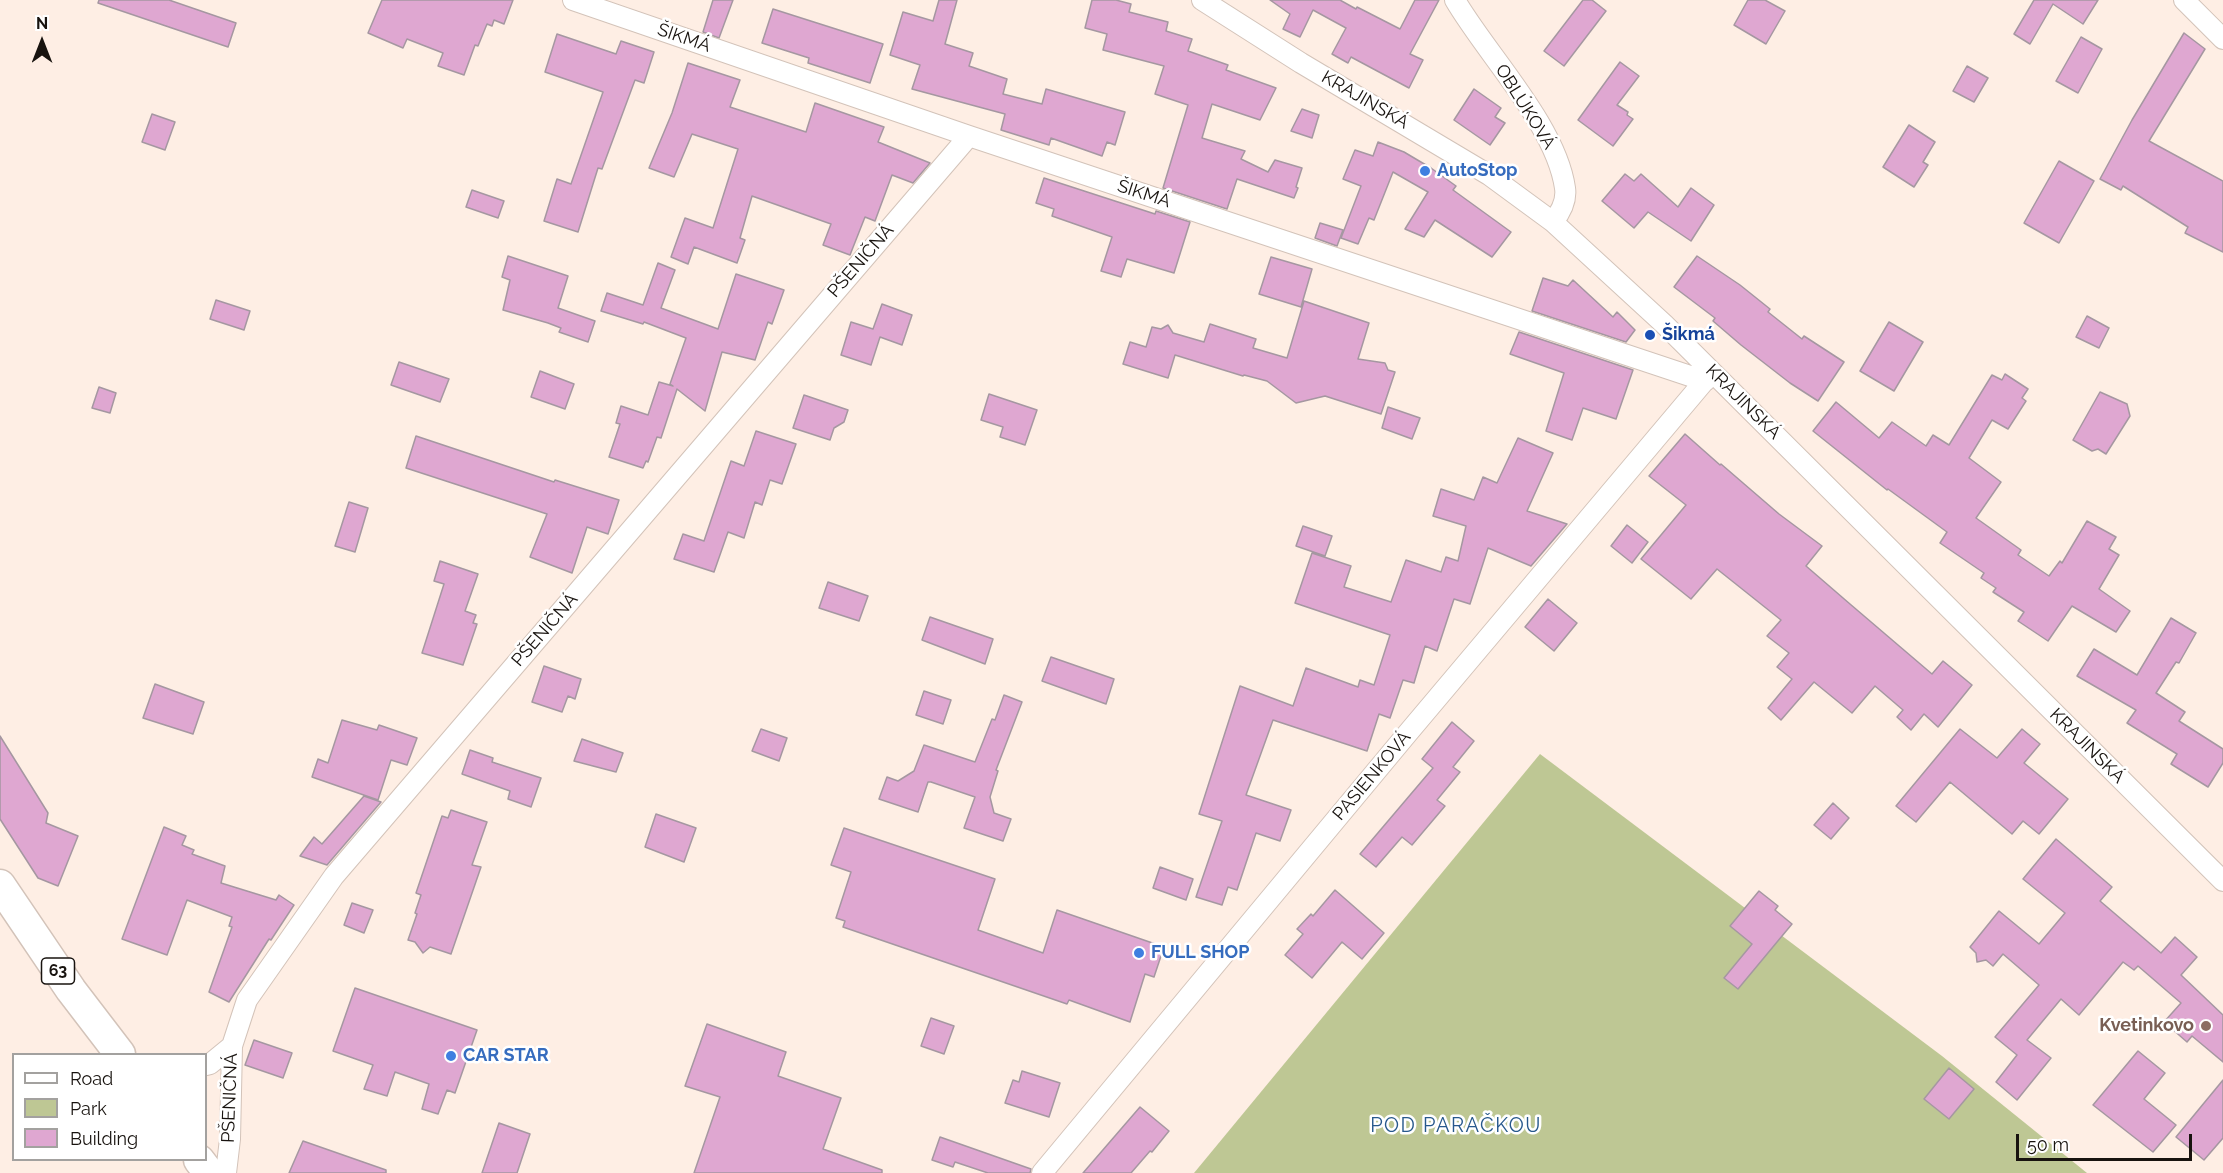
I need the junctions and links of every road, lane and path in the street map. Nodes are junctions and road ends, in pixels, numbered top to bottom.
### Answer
1 (573, 0) edge
2 (1202, 0) edge
3 (1455, 0) edge
4 (2184, 0) edge
5 (2223, 39) edge
6 (969, 136) junction
7 (1553, 222) junction
8 (1709, 376) junction
9 (2223, 881) edge
10 (0, 885) edge
11 (232, 1046) junction
12 (119, 1053) edge
13 (207, 1065) edge
14 (200, 1161) edge
15 (209, 1173) edge
16 (226, 1173) edge
17 (1042, 1173) edge

1 - 6 street, ŠIKMÁ
2 - 7 street, KRAJINSKÁ
3 - 7 street, OBLÚKOVÁ
4 - 5 street
6 - 8 street, ŠIKMÁ
6 - 11 street, PŠENIČNÁ
7 - 8 street, KRAJINSKÁ
8 - 9 street, KRAJINSKÁ
8 - 17 street, PASIENKOVÁ
10 - 12 main road, 63
11 - 13 street
11 - 16 street, PŠENIČNÁ
14 - 15 main road

